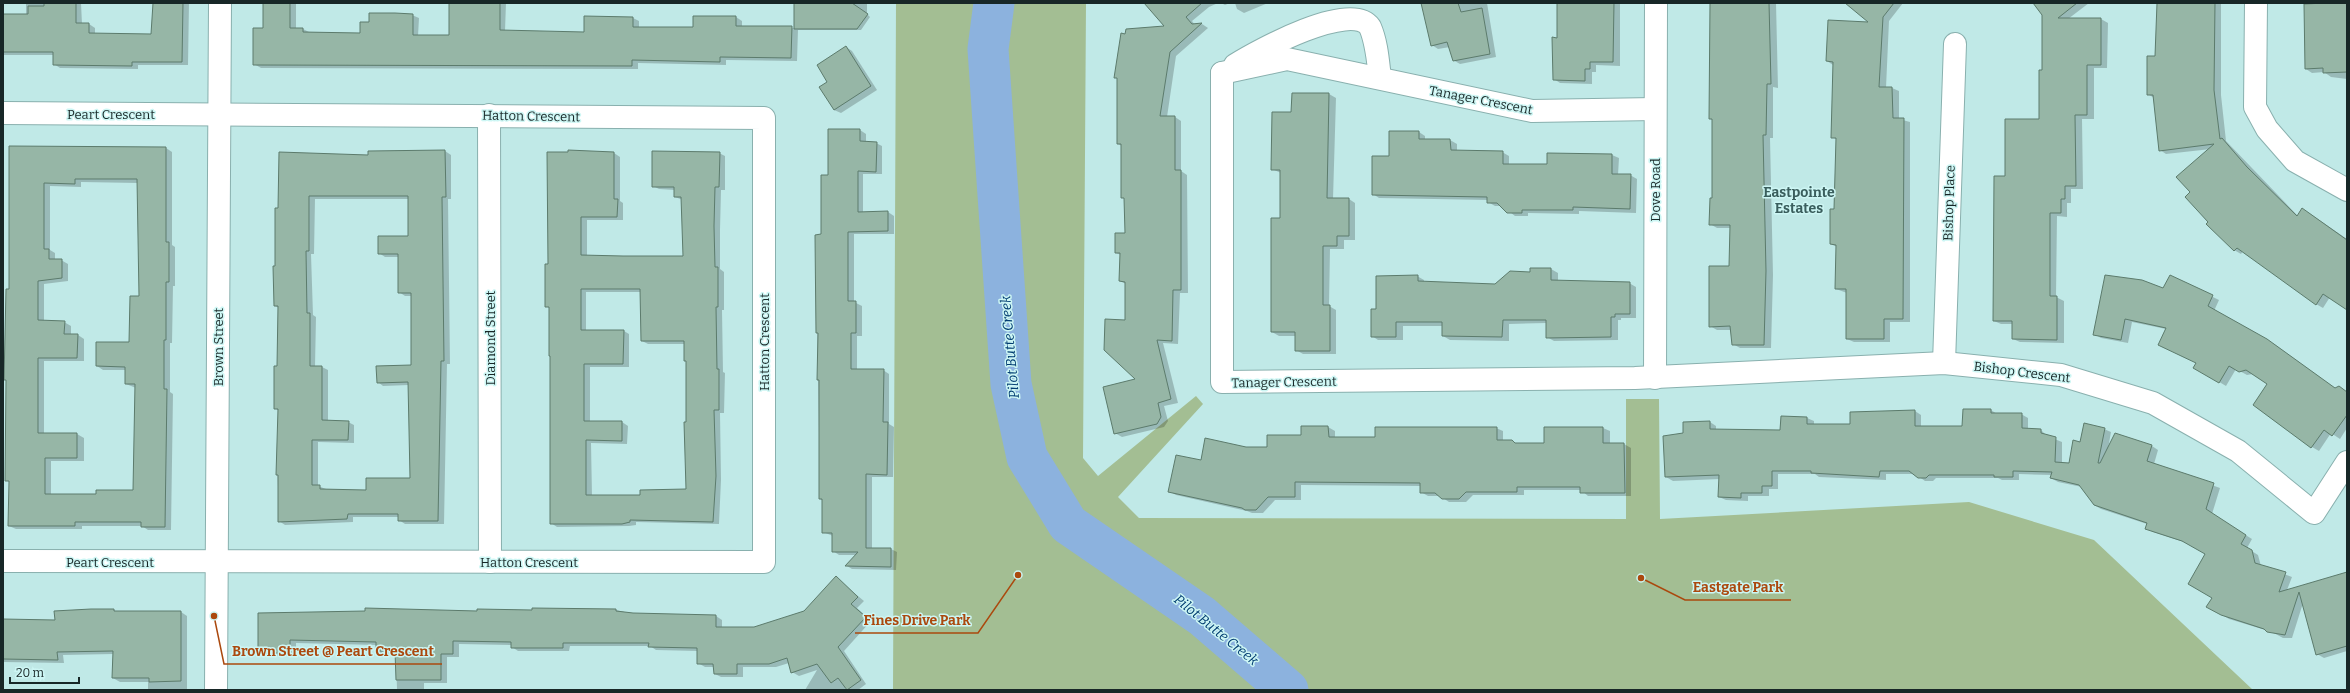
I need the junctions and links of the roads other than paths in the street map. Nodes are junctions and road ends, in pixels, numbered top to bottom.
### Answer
1 (220, 3) edge
2 (1656, 3) edge
3 (2256, 3) edge
4 (1955, 44) dead end
5 (1222, 73) junction
6 (1380, 78) junction
7 (1656, 109) junction
8 (3, 113) edge
9 (219, 115) junction
10 (489, 115) junction
11 (2347, 190) edge
12 (1944, 363) junction
13 (1655, 378) junction
14 (2347, 462) edge
15 (3, 561) edge
16 (217, 562) junction
17 (490, 562) junction
18 (216, 690) edge

1 - 9 street, Brown Street
2 - 7 street, Dove Road
3 - 11 street
4 - 12 street, Bishop Place
5 - 6 street, Tanager Crescent
5 - 6 street
5 - 13 street, Tanager Crescent
6 - 7 street, Tanager Crescent
7 - 13 street, Dove Road
8 - 9 street, Peart Crescent
9 - 10 street, Hatton Crescent
9 - 16 street, Brown Street
10 - 17 street, Diamond Street
10 - 17 street, Hatton Crescent
12 - 13 street, Bishop Crescent
12 - 14 street, Bishop Crescent
15 - 16 street, Peart Crescent
16 - 17 street, Hatton Crescent
16 - 18 street, Brown Street

